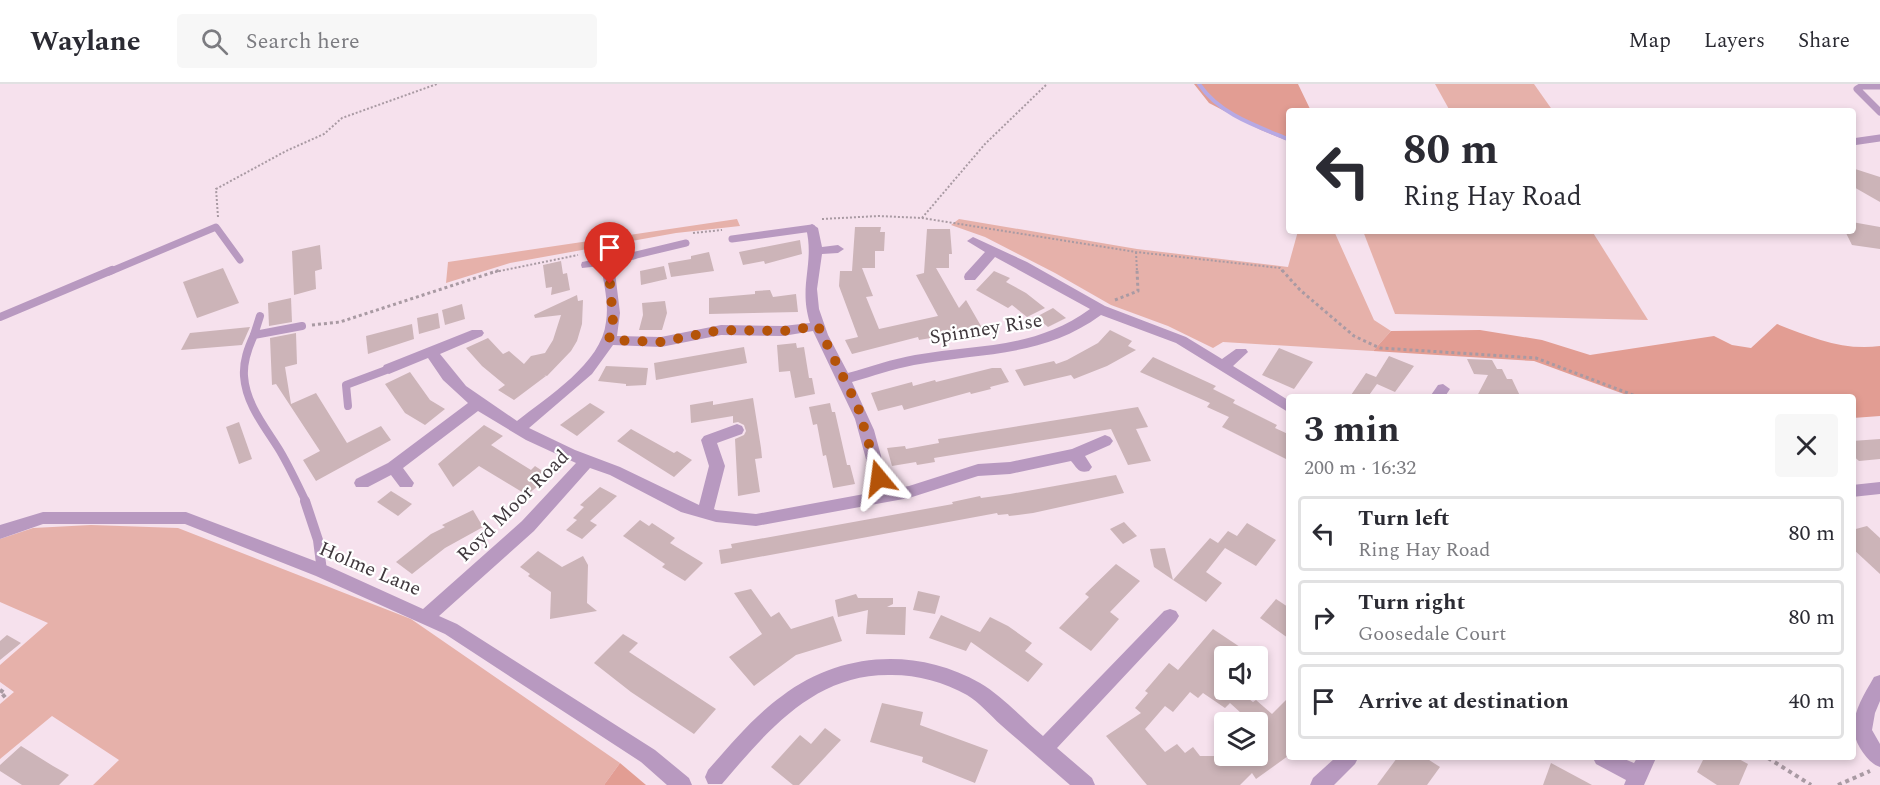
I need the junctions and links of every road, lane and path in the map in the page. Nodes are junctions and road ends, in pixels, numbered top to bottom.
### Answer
1 (437, 84) edge
2 (1047, 84) edge
3 (1879, 86) edge
4 (1880, 112) edge
5 (1880, 138) edge
6 (1856, 141) edge
7 (922, 218) dead end
8 (216, 227) junction
9 (812, 228) joint
10 (732, 238) dead end
11 (973, 241) dead end
12 (686, 243) dead end
13 (838, 249) dead end
14 (818, 251) junction
15 (993, 251) junction
16 (1136, 252) dead end
17 (632, 256) joint
18 (240, 260) dead end
19 (607, 261) junction
20 (587, 265) dead end
21 (970, 277) dead end
22 (1100, 309) junction
23 (260, 316) dead end
24 (0, 317) edge
25 (302, 326) dead end
26 (818, 326) junction
27 (477, 333) dead end
28 (254, 334) junction
29 (609, 340) junction
30 (1241, 352) dead end
31 (432, 353) junction
32 (1224, 365) junction
33 (389, 369) joint
34 (843, 380) junction
35 (478, 403) junction
36 (348, 406) dead end
37 (1286, 406) edge
38 (519, 428) junction
39 (737, 429) dead end
40 (1105, 441) dead end
41 (587, 461) junction
42 (393, 467) junction
43 (363, 483) dead end
44 (406, 483) dead end
45 (1880, 488) edge
46 (1856, 491) edge
47 (884, 496) junction
48 (705, 512) junction
49 (0, 532) edge
50 (322, 571) junction
51 (1170, 616) dead end
52 (426, 617) junction
53 (1880, 683) edge
54 (0, 690) edge
55 (0, 699) edge
56 (1044, 748) junction
57 (1880, 758) edge
58 (1346, 760) edge
59 (1606, 760) edge
60 (1645, 760) edge
61 (1771, 760) edge
62 (1880, 767) edge
63 (715, 777) dead end
64 (1636, 780) edge
65 (682, 785) edge
66 (1085, 785) edge
67 (1320, 785) edge
68 (1810, 785) edge
69 (1838, 785) edge

1 - 8 path
2 - 7 path
3 - 4 lane
5 - 6 lane
8 - 18 lane
8 - 24 lane
9 - 10 lane
9 - 14 street
11 - 15 street
12 - 17 lane
13 - 14 street
14 - 26 street
15 - 21 street
15 - 22 street
16 - 22 path
17 - 19 street
19 - 20 street
19 - 29 street
22 - 32 street
22 - 34 street, Spinney Rise
23 - 28 lane
25 - 28 lane
26 - 29 street
26 - 34 street
27 - 31 street
28 - 50 lane
29 - 38 street
30 - 32 street
31 - 33 street
31 - 35 street
32 - 37 street
33 - 36 lane
34 - 47 street
35 - 38 street
35 - 42 street
38 - 41 street
39 - 48 street
40 - 47 street, Royd Moor Road
41 - 48 street, Royd Moor Road
41 - 52 street, Royd Moor Road
42 - 43 street
42 - 44 street
45 - 46 street
47 - 48 street, Royd Moor Road
49 - 50 street, Holme Lane
50 - 52 street, Holme Lane
51 - 56 street
52 - 65 street, Holme Lane
53 - 57 street
54 - 55 path
56 - 63 street
56 - 66 street
58 - 67 street
59 - 64 street
60 - 64 street
61 - 68 path
62 - 69 path

